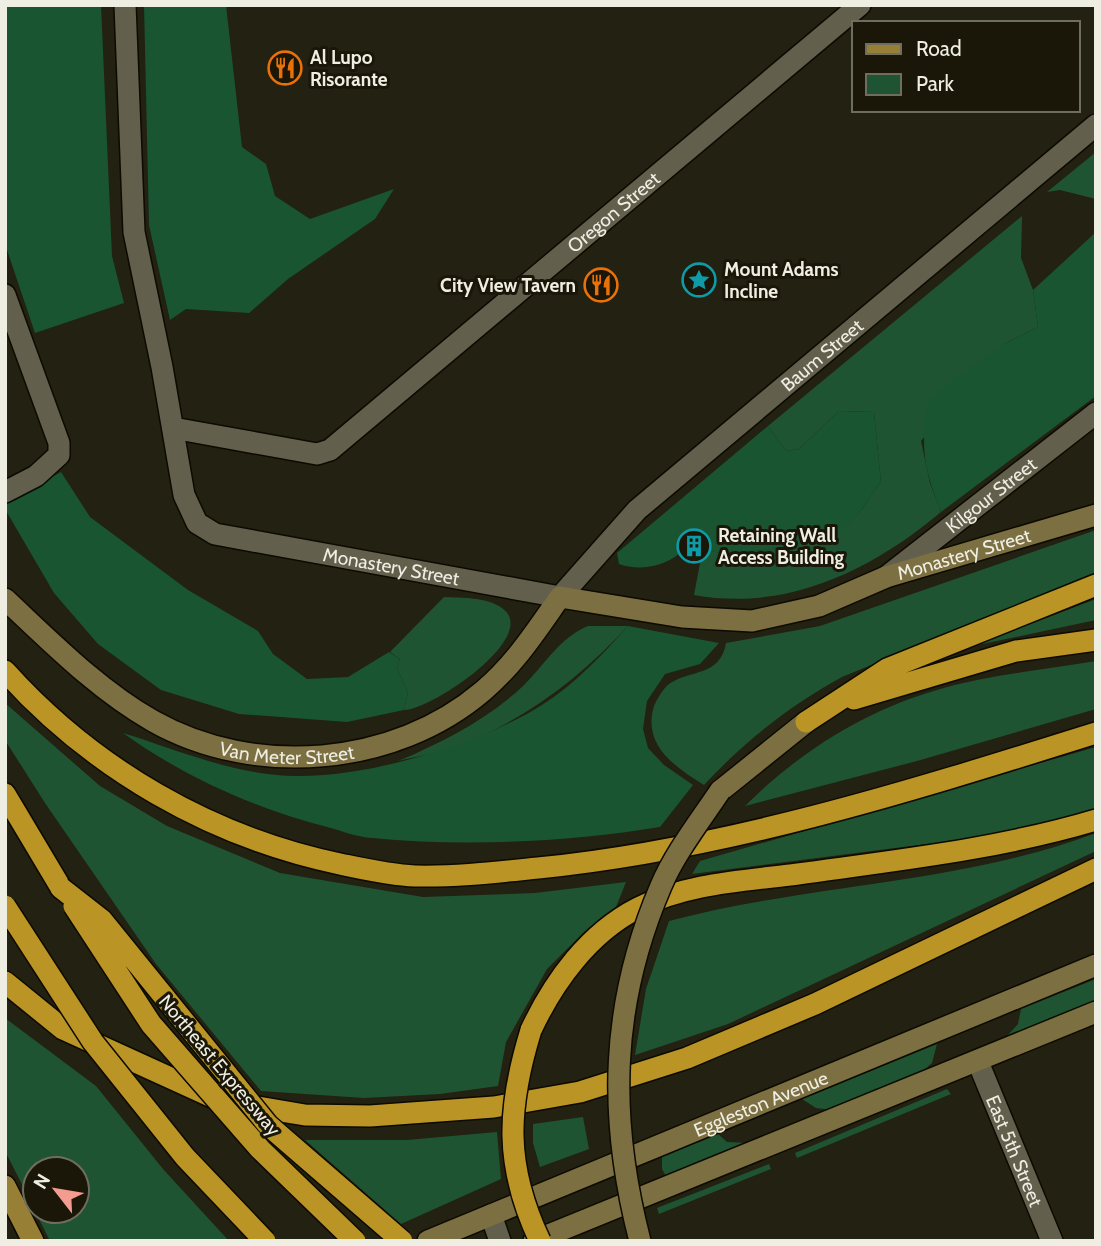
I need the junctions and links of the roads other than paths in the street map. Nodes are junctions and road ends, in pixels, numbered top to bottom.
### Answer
1 (125, 5) edge
2 (860, 5) edge
3 (1096, 125) edge
4 (5, 295) edge
5 (1096, 413) edge
6 (173, 428) junction
7 (5, 492) edge
8 (1096, 514) edge
9 (886, 577) junction
10 (1096, 585) edge
11 (560, 597) junction
12 (5, 598) edge
13 (1096, 640) edge
14 (5, 671) edge
15 (806, 722) junction
16 (1096, 733) edge
17 (5, 794) edge
18 (1096, 820) edge
19 (1096, 869) edge
20 (61, 888) junction
21 (5, 906) edge
22 (1096, 965) edge
23 (5, 982) edge
24 (1096, 1012) edge
25 (978, 1062) junction
26 (5, 1186) edge
27 (491, 1215) junction
28 (459, 1235) edge
29 (33, 1241) edge
30 (265, 1241) edge
31 (355, 1241) edge
32 (402, 1241) edge
33 (428, 1241) edge
34 (500, 1241) edge
35 (534, 1241) edge
36 (540, 1241) edge
37 (640, 1241) edge
38 (1052, 1241) edge

1 - 6 street, Monastery Street
2 - 6 street, Oregon Street
3 - 11 street, Baum Street
4 - 7 street
5 - 9 street, Kilgour Street
6 - 11 street, Monastery Street
8 - 9 main road, Monastery Street
9 - 11 main road, Monastery Street
10 - 15 highway
11 - 12 main road, Van Meter Street
13 - 15 highway
14 - 16 highway
15 - 37 main road, bridge
17 - 20 highway, Northeast Expressway
18 - 36 highway, bridge
19 - 23 highway
20 - 31 highway, Northeast Expressway, bridge
20 - 32 highway, bridge
21 - 30 highway, bridge
22 - 27 main road, Eggleston Avenue
24 - 25 main road
25 - 35 main road
25 - 38 street, East 5th Street
26 - 29 main road
27 - 28 main road, Eggleston Avenue
27 - 34 street
28 - 33 main road, Eggleston Avenue

